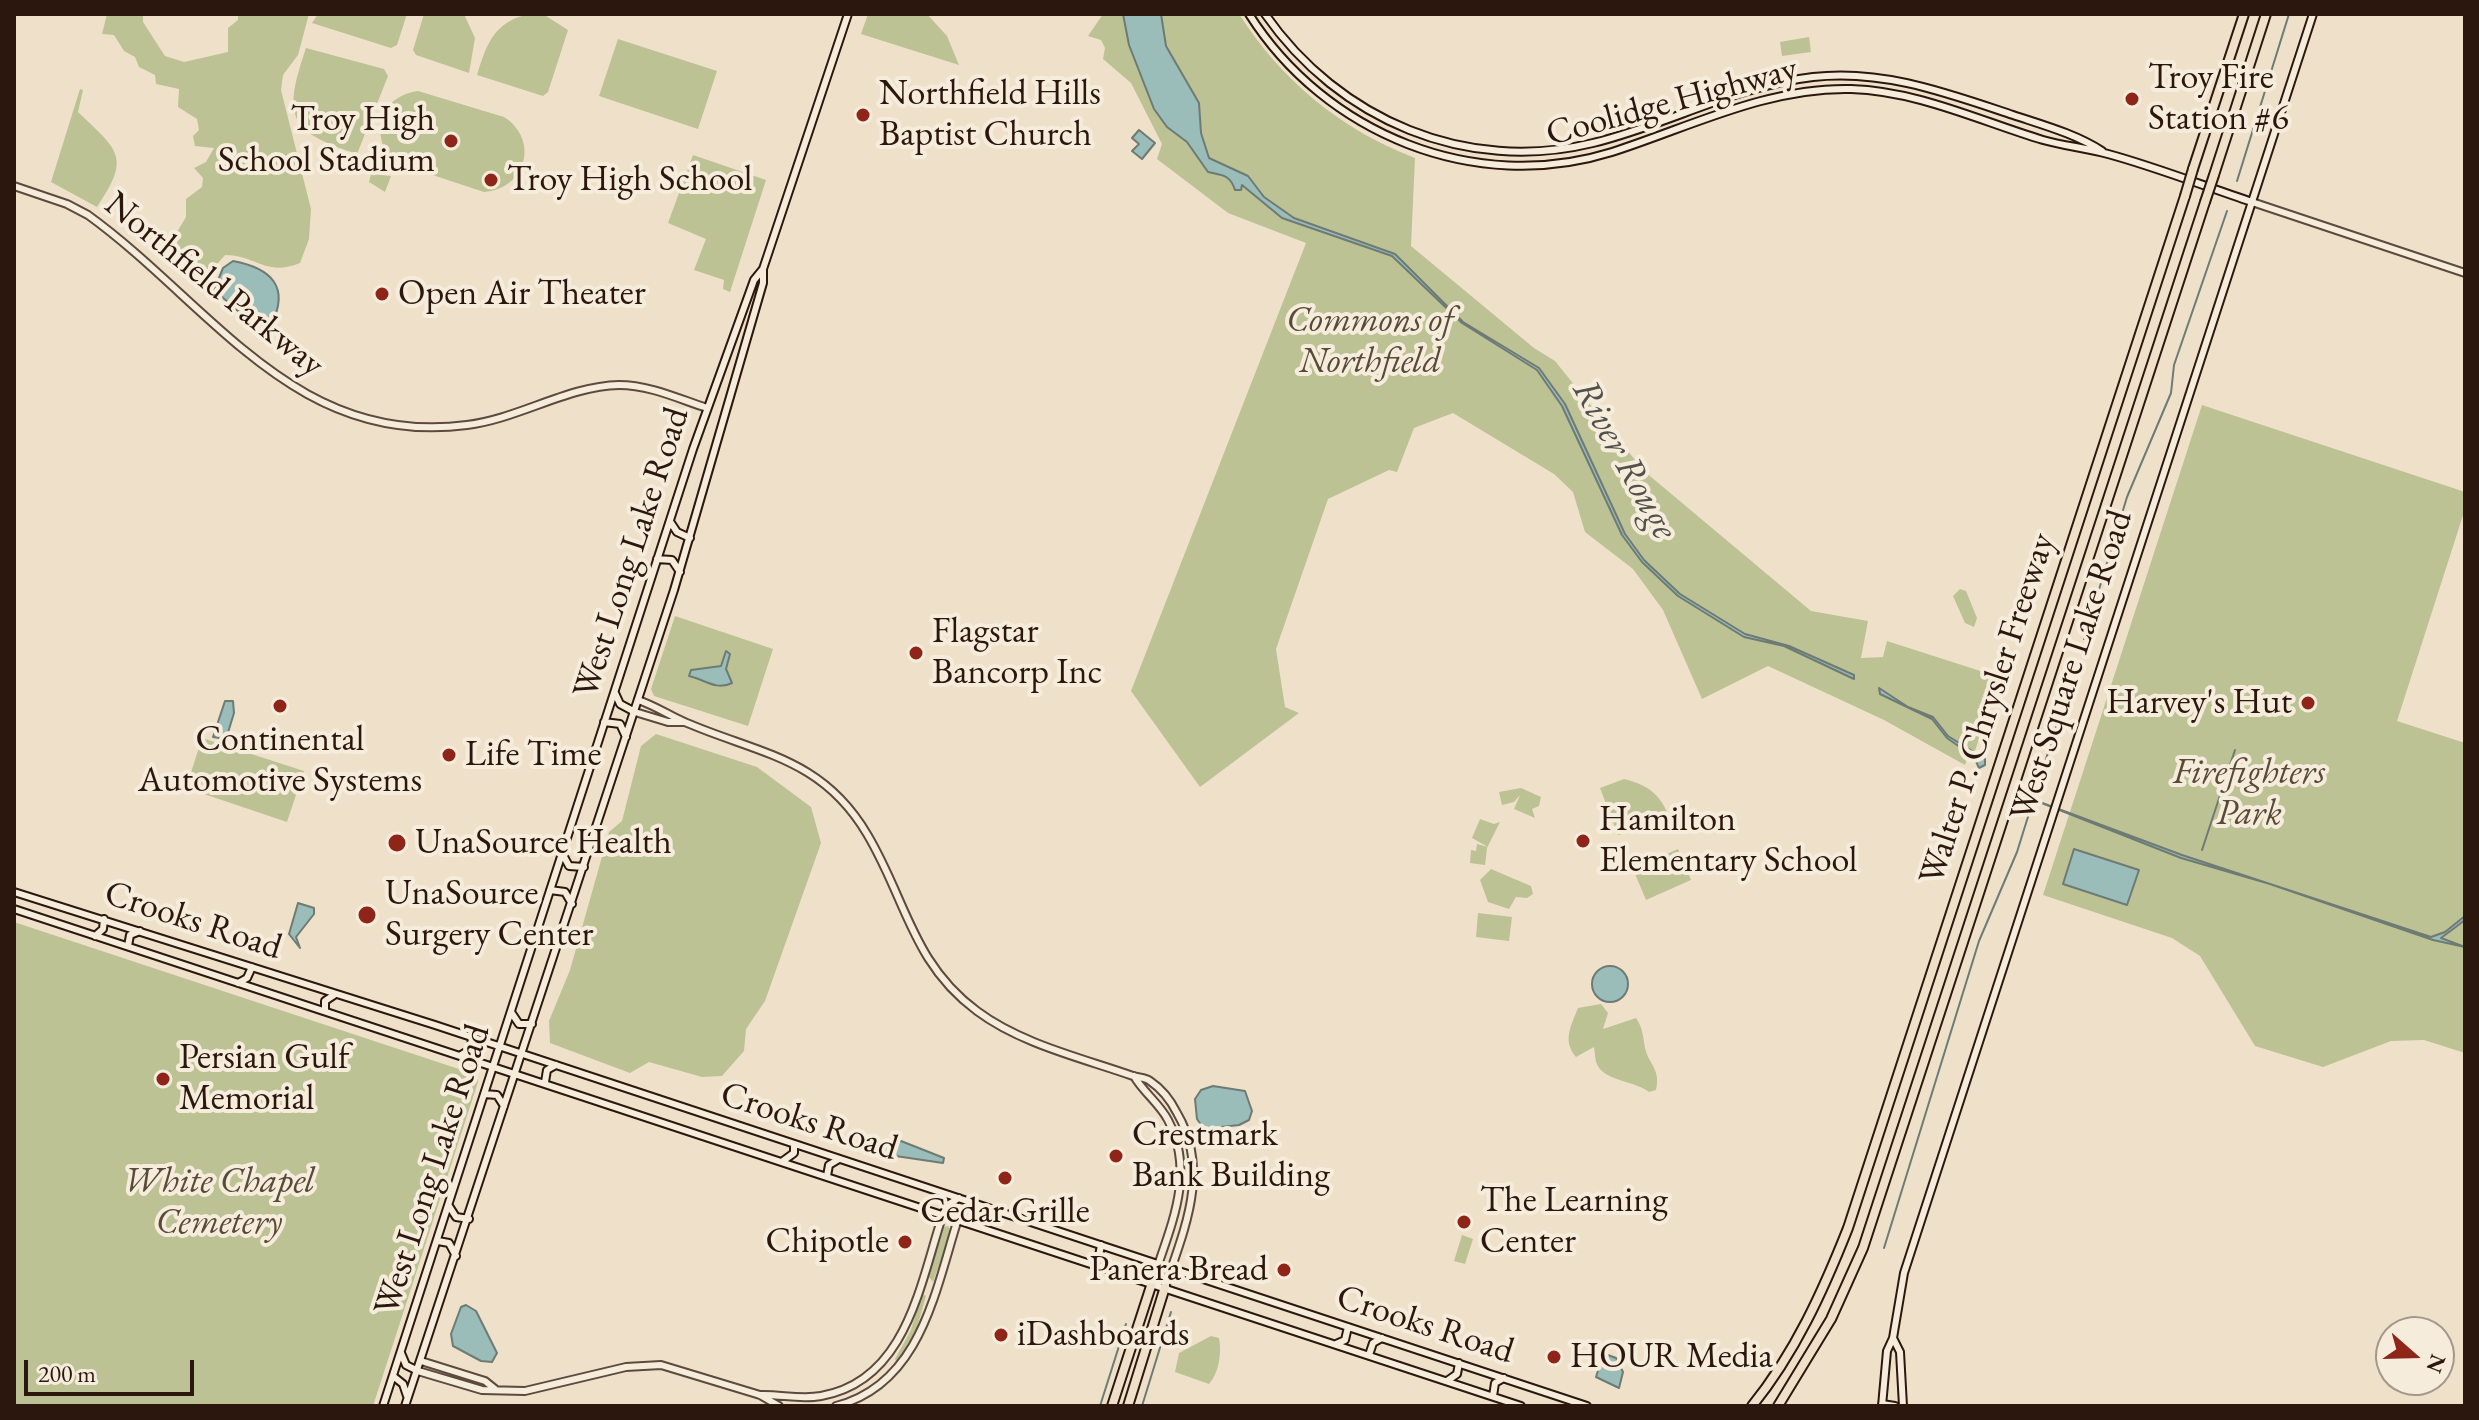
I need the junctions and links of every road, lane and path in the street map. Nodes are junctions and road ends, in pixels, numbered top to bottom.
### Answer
1 (848, 14) edge
2 (1249, 14) edge
3 (1265, 14) edge
4 (2244, 14) edge
5 (2266, 14) edge
6 (2313, 14) edge
7 (2106, 153) junction
8 (14, 186) edge
9 (2252, 202) junction
10 (763, 269) junction
11 (2465, 273) edge
12 (737, 325) junction
13 (749, 333) junction
14 (707, 408) junction
15 (670, 519) junction
16 (690, 538) junction
17 (657, 559) junction
18 (680, 572) junction
19 (614, 690) junction
20 (638, 700) junction
21 (635, 712) junction
22 (604, 722) junction
23 (684, 722) junction
24 (626, 737) junction
25 (562, 853) junction
26 (584, 867) junction
27 (550, 890) junction
28 (14, 892) edge
29 (572, 904) junction
30 (14, 909) edge
31 (104, 919) junction
32 (140, 931) junction
33 (95, 936) junction
34 (128, 946) junction
35 (252, 967) junction
36 (238, 983) junction
37 (337, 995) junction
38 (325, 1011) junction
39 (511, 1012) junction
40 (533, 1024) junction
41 (472, 1038) junction
42 (500, 1047) junction
43 (523, 1054) junction
44 (461, 1055) junction
45 (494, 1065) junction
46 (556, 1065) junction
47 (516, 1073) junction
48 (1134, 1076) junction
49 (545, 1082) junction
50 (484, 1094) junction
51 (1168, 1099) junction
52 (1159, 1106) junction
53 (504, 1109) junction
54 (794, 1144) junction
55 (839, 1159) junction
56 (783, 1161) junction
57 (827, 1176) junction
58 (959, 1198) junction
59 (449, 1206) junction
60 (943, 1214) junction
61 (469, 1219) junction
62 (958, 1219) junction
63 (438, 1241) junction
64 (1101, 1245) junction
65 (456, 1256) junction
66 (1090, 1262) junction
67 (1158, 1264) junction
68 (1171, 1268) junction
69 (923, 1274) junction
70 (1152, 1283) junction
71 (936, 1285) junction
72 (1165, 1287) junction
73 (918, 1289) junction
74 (931, 1299) junction
75 (1348, 1327) junction
76 (1382, 1338) junction
77 (1893, 1338) junction
78 (1336, 1344) junction
79 (401, 1353) junction
80 (1369, 1355) junction
81 (421, 1361) junction
82 (1459, 1363) junction
83 (418, 1371) junction
84 (393, 1376) junction
85 (1504, 1378) junction
86 (1447, 1381) junction
87 (495, 1389) junction
88 (760, 1395) junction
89 (1493, 1396) junction
90 (406, 1403) edge
91 (1882, 1405) edge
92 (383, 1406) edge
93 (779, 1406) edge
94 (836, 1406) edge
95 (1112, 1406) edge
96 (1128, 1406) edge
97 (1521, 1406) edge
98 (1587, 1406) edge
99 (1752, 1406) edge
100 (1778, 1406) edge
101 (1895, 1406) edge
102 (1903, 1406) edge

1 - 10 main road, West Long Lake Road
2 - 7 main road, Coolidge Highway
3 - 7 main road, Coolidge Highway
4 - 99 highway, Walter P. Chrysler Freeway, bridge
5 - 100 highway, Walter P. Chrysler Freeway, bridge
6 - 9 main road, West Square Lake Road
7 - 9 main road, Coolidge Highway
8 - 14 main road, Northfield Parkway
9 - 11 main road, Coolidge Highway
9 - 77 main road, West Square Lake Road
10 - 12 main road, West Long Lake Road
10 - 13 main road, West Long Lake Road
12 - 13 main road
12 - 14 main road, West Long Lake Road
13 - 16 main road, West Long Lake Road
14 - 15 main road, West Long Lake Road
15 - 16 main road
15 - 17 main road, West Long Lake Road
16 - 18 main road, West Long Lake Road
17 - 18 main road
17 - 19 main road, West Long Lake Road
18 - 20 main road, West Long Lake Road
19 - 21 main road
19 - 22 main road, West Long Lake Road
20 - 21 main road, West Long Lake Road
20 - 23 main road
21 - 23 main road
21 - 24 main road, West Long Lake Road
22 - 24 main road
22 - 25 main road, West Long Lake Road
23 - 48 main road
24 - 26 main road, West Long Lake Road
25 - 26 main road
25 - 27 main road, West Long Lake Road
26 - 29 main road, West Long Lake Road
27 - 29 main road
27 - 39 main road, West Long Lake Road
28 - 31 main road, Crooks Road
29 - 40 main road, West Long Lake Road
30 - 33 main road, Crooks Road
31 - 32 main road, Crooks Road
31 - 33 main road
32 - 34 main road
32 - 35 main road, Crooks Road
33 - 34 main road, Crooks Road
34 - 36 main road, Crooks Road
35 - 36 main road
35 - 37 main road, Crooks Road
36 - 38 main road, Crooks Road
37 - 38 main road
37 - 41 main road, Crooks Road
38 - 44 main road, Crooks Road
39 - 40 main road
39 - 42 main road, West Long Lake Road
40 - 43 main road, West Long Lake Road
41 - 42 main road, Crooks Road
41 - 44 main road
42 - 43 main road, Crooks Road
42 - 45 main road, West Long Lake Road
43 - 46 main road, Crooks Road
43 - 47 main road, West Long Lake Road
44 - 45 main road, Crooks Road
45 - 47 main road, Crooks Road
45 - 50 main road, West Long Lake Road
46 - 49 main road
46 - 54 main road, Crooks Road
47 - 49 main road, Crooks Road
47 - 53 main road, West Long Lake Road
48 - 51 main road
48 - 52 main road
49 - 56 main road, Crooks Road
50 - 53 main road
50 - 59 main road, West Long Lake Road
51 - 52 main road
51 - 68 main road
52 - 67 main road
53 - 61 main road, West Long Lake Road
54 - 55 main road, Crooks Road
54 - 56 main road
55 - 57 main road
55 - 58 main road, Crooks Road
56 - 57 main road, Crooks Road
57 - 60 main road, Crooks Road
58 - 60 main road
58 - 64 main road, Crooks Road
59 - 61 main road
59 - 63 main road, West Long Lake Road
60 - 62 main road, Crooks Road
60 - 69 main road
61 - 65 main road, West Long Lake Road
62 - 66 main road, Crooks Road
62 - 71 main road
63 - 65 main road
63 - 79 main road, West Long Lake Road
64 - 66 main road
64 - 67 main road, Crooks Road
65 - 81 main road, West Long Lake Road
66 - 70 main road, Crooks Road
67 - 68 main road, Crooks Road
67 - 70 main road
68 - 72 main road
68 - 75 main road, Crooks Road
69 - 71 main road
69 - 73 main road
70 - 72 main road, Crooks Road
70 - 95 highway
71 - 74 main road
72 - 78 main road, Crooks Road
72 - 96 highway
73 - 74 main road
73 - 88 main road
74 - 94 main road
75 - 76 main road, Crooks Road
75 - 78 main road
76 - 80 main road
76 - 82 main road, Crooks Road
77 - 91 main road, West Square Lake Road
77 - 102 main road, West Square Lake Road
78 - 80 main road, Crooks Road
79 - 83 main road
79 - 84 main road, West Long Lake Road
80 - 86 main road, Crooks Road
81 - 83 main road, West Long Lake Road
81 - 87 main road
82 - 85 main road, Crooks Road
82 - 86 main road
83 - 87 main road
83 - 90 main road, West Long Lake Road
84 - 90 main road
84 - 92 main road, West Long Lake Road
85 - 89 main road
85 - 98 main road, Crooks Road
86 - 89 main road, Crooks Road
87 - 88 main road
88 - 93 main road
89 - 97 main road, Crooks Road
91 - 101 main road

